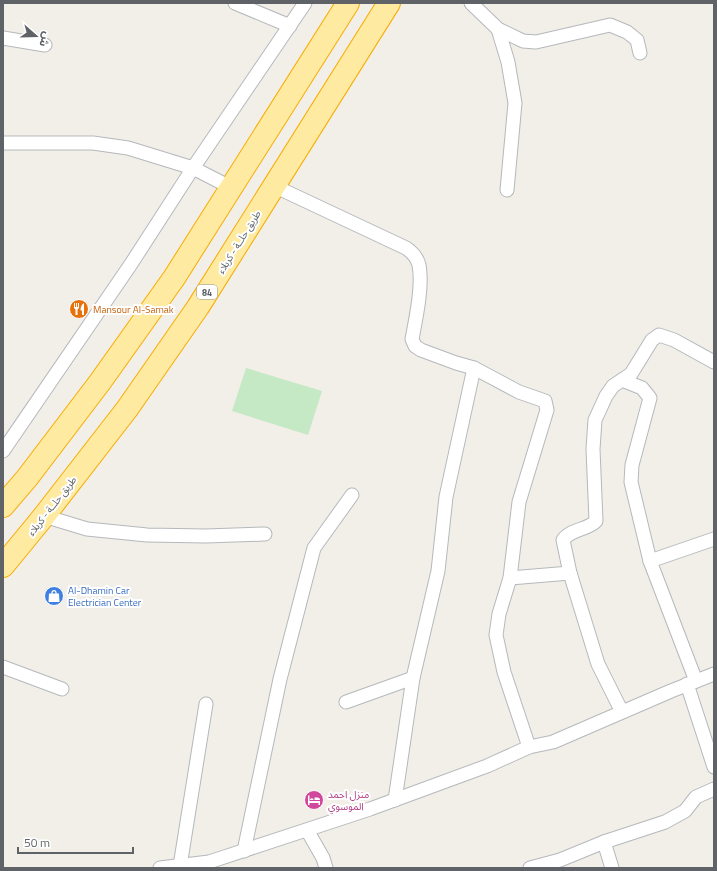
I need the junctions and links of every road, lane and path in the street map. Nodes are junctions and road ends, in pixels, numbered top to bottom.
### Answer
1 (235, 3) edge
2 (305, 3) edge
3 (348, 3) edge
4 (389, 3) edge
5 (471, 3) edge
6 (290, 26) junction
7 (498, 29) junction
8 (3, 38) edge
9 (45, 45) dead end
10 (640, 53) dead end
11 (3, 143) edge
12 (192, 168) junction
13 (274, 186) junction
14 (232, 188) junction
15 (508, 190) dead end
16 (714, 362) edge
17 (474, 368) junction
18 (622, 380) junction
19 (3, 451) edge
20 (352, 495) dead end
21 (3, 506) edge
22 (44, 516) junction
23 (265, 534) dead end
24 (714, 539) edge
25 (650, 561) junction
26 (3, 566) edge
27 (570, 573) junction
28 (510, 578) junction
29 (3, 667) edge
30 (714, 674) edge
31 (414, 678) junction
32 (692, 683) junction
33 (62, 689) dead end
34 (346, 702) dead end
35 (206, 704) dead end
36 (622, 712) junction
37 (710, 742) edge
38 (529, 747) junction
39 (714, 767) edge
40 (714, 789) edge
41 (395, 800) junction
42 (307, 830) junction
43 (604, 842) junction
44 (244, 851) junction
45 (562, 864) edge
46 (180, 866) junction
47 (160, 868) edge
48 (326, 868) edge
49 (530, 868) edge
50 (612, 868) edge

1 - 6 street
2 - 6 street
3 - 14 highway
4 - 13 highway, طريق حلــة - كربلاء / 84
5 - 7 street
6 - 12 street
7 - 10 street
7 - 15 street
8 - 9 street
11 - 12 street
12 - 14 street
12 - 19 street
13 - 17 street
13 - 22 highway, طريق حلــة - كربلاء / 84
14 - 21 highway
16 - 18 street
17 - 28 street
17 - 31 street
18 - 25 street
18 - 27 street
20 - 44 street
22 - 23 street
22 - 26 highway, طريق حلــة - كربلاء / 84
24 - 25 street
25 - 32 street
27 - 28 street
27 - 36 street
28 - 38 street
29 - 33 street
30 - 32 street
31 - 34 street
31 - 41 street
32 - 36 street
32 - 37 street
35 - 46 street
36 - 38 street
37 - 39 street
38 - 41 street
40 - 43 street
41 - 42 street
42 - 44 street
42 - 48 street
43 - 45 street
43 - 50 street
44 - 46 street
45 - 49 street
46 - 47 street

